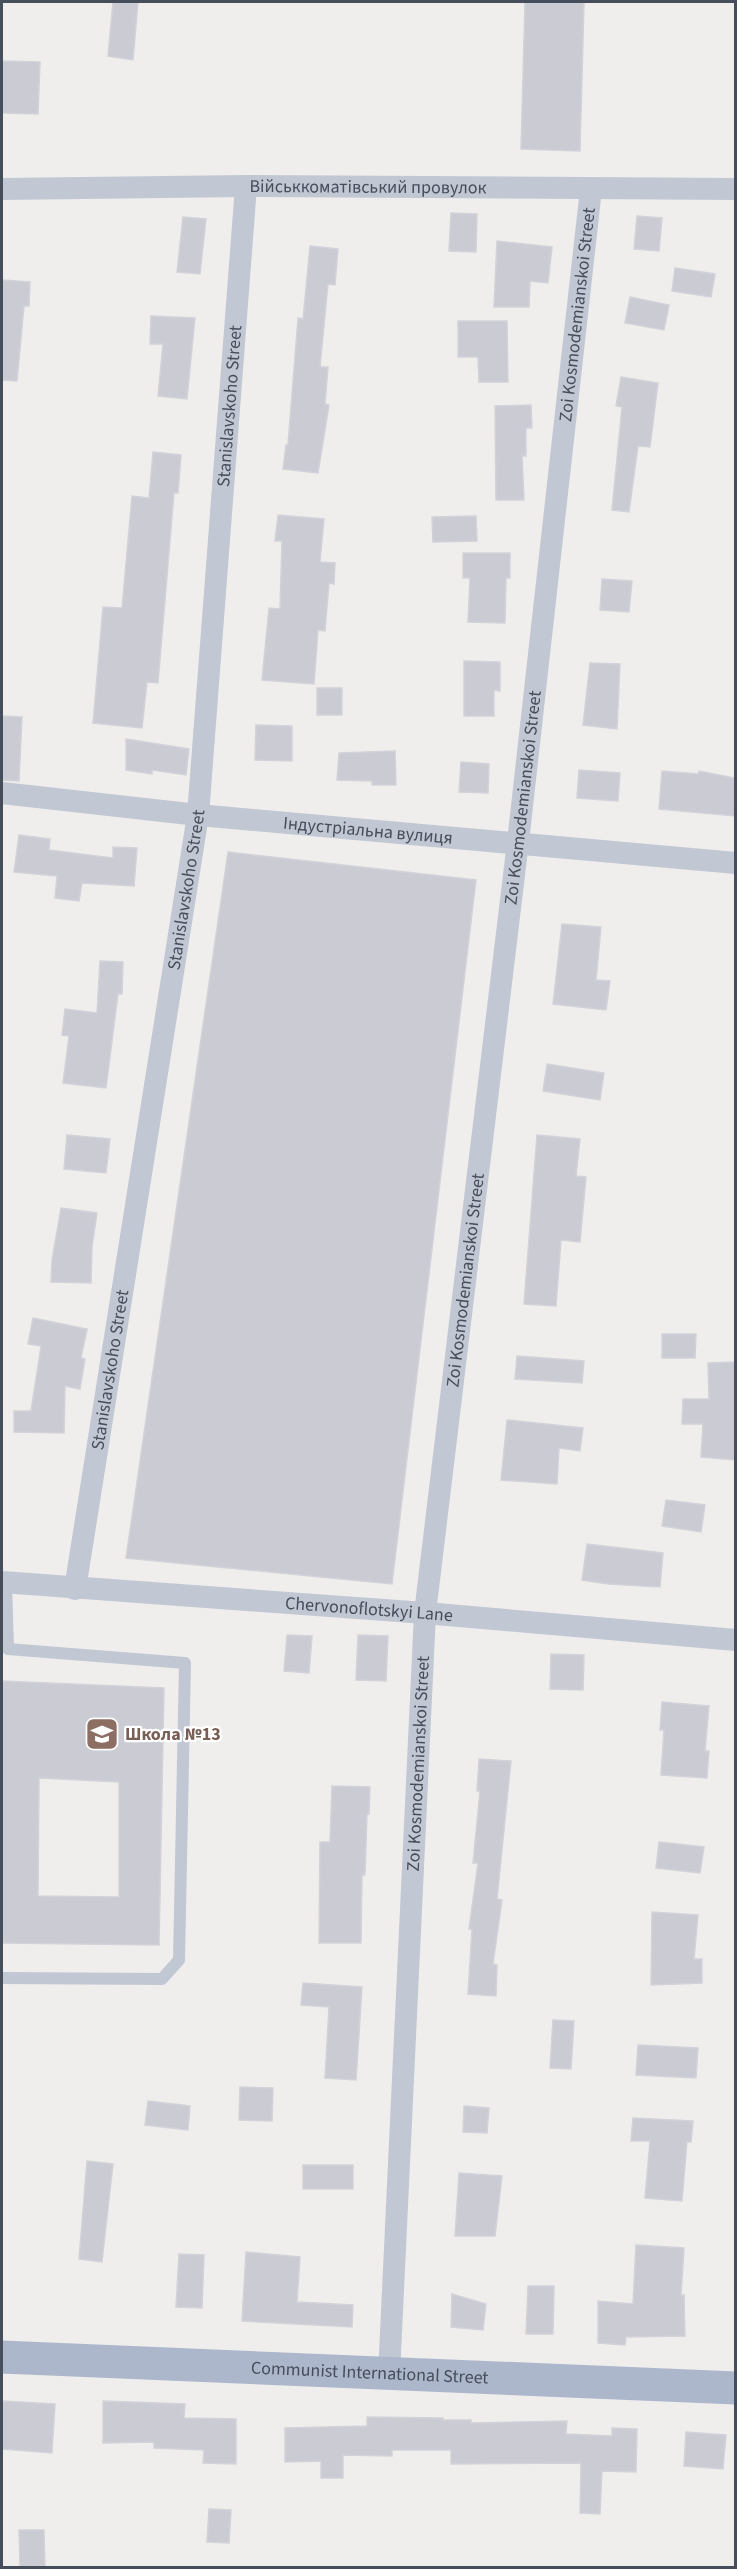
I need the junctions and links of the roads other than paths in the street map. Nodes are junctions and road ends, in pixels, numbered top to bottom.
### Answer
1 (246, 186) junction
2 (2, 189) edge
3 (591, 189) junction
4 (735, 189) edge
5 (2, 793) edge
6 (198, 814) junction
7 (518, 842) junction
8 (735, 863) edge
9 (4, 1582) edge
10 (75, 1588) junction
11 (424, 1613) junction
12 (735, 1640) edge
13 (2, 1978) edge
14 (2, 2357) edge
15 (389, 2375) junction
16 (735, 2388) edge

1 - 2 street, Військкоматівський провулок
1 - 3 street, Військкоматівський провулок
1 - 6 street, Stanislavskoho Street
3 - 4 street, Військкоматівський провулок
3 - 7 street, Zoi Kosmodemianskoi Street
5 - 6 street, Індустріальна вулиця
6 - 7 street, Індустріальна вулиця
6 - 10 street, Stanislavskoho Street
7 - 8 street, Індустріальна вулиця
7 - 11 street, Zoi Kosmodemianskoi Street
9 - 10 street, Chervonoflotskyi Lane
9 - 13 lane
10 - 11 street, Chervonoflotskyi Lane
11 - 12 street, Chervonoflotskyi Lane
11 - 15 street, Zoi Kosmodemianskoi Street
14 - 15 main road, Communist International Street
15 - 16 main road, Communist International Street

